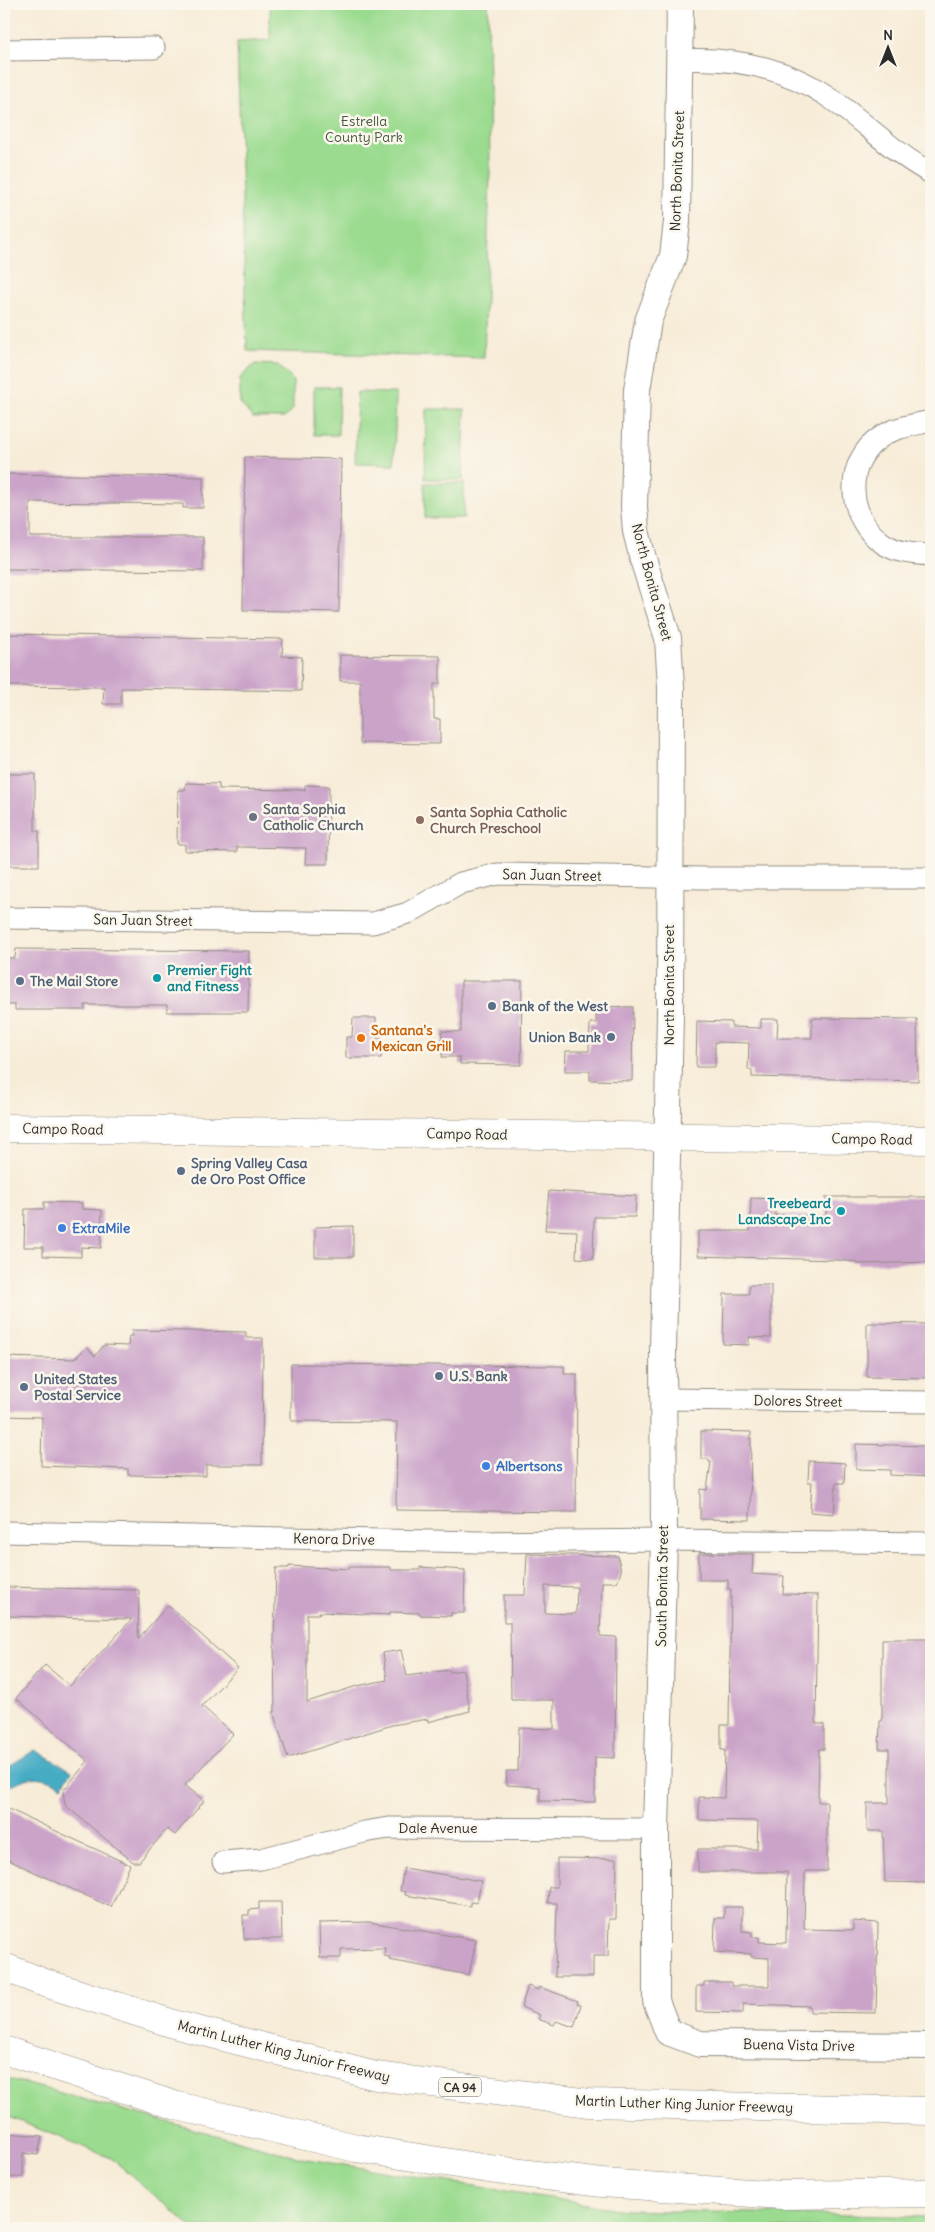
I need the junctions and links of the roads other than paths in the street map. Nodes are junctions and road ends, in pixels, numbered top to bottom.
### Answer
1 (680, 4) edge
2 (154, 48) dead end
3 (4, 50) edge
4 (680, 60) junction
5 (931, 173) edge
6 (931, 421) edge
7 (931, 555) edge
8 (670, 877) junction
9 (931, 878) edge
10 (4, 918) edge
11 (4, 1128) edge
12 (666, 1137) junction
13 (931, 1140) edge
14 (664, 1399) junction
15 (931, 1402) edge
16 (4, 1532) edge
17 (664, 1540) junction
18 (931, 1542) edge
19 (656, 1829) junction
20 (224, 1862) dead end
21 (4, 1967) edge
22 (668, 2032) joint
23 (931, 2046) edge
24 (4, 2050) edge
25 (931, 2111) edge
26 (931, 2193) edge

1 - 4 street, North Bonita Street
2 - 3 street
4 - 5 street
4 - 8 street, North Bonita Street
6 - 7 street
8 - 9 street, San Juan Street
8 - 10 street, San Juan Street
8 - 12 street, North Bonita Street
11 - 12 main road, Campo Road
12 - 13 main road, Campo Road
12 - 14 street, South Bonita Street
14 - 15 street, Dolores Street
14 - 17 street, South Bonita Street
16 - 17 street, Kenora Drive
17 - 18 street, Kenora Drive
17 - 19 street, South Bonita Street
19 - 20 street, Dale Avenue
19 - 22 street, South Bonita Street
21 - 25 main road, Martin Luther King Junior Freeway / CA 94
22 - 23 street, Buena Vista Drive
24 - 26 main road

